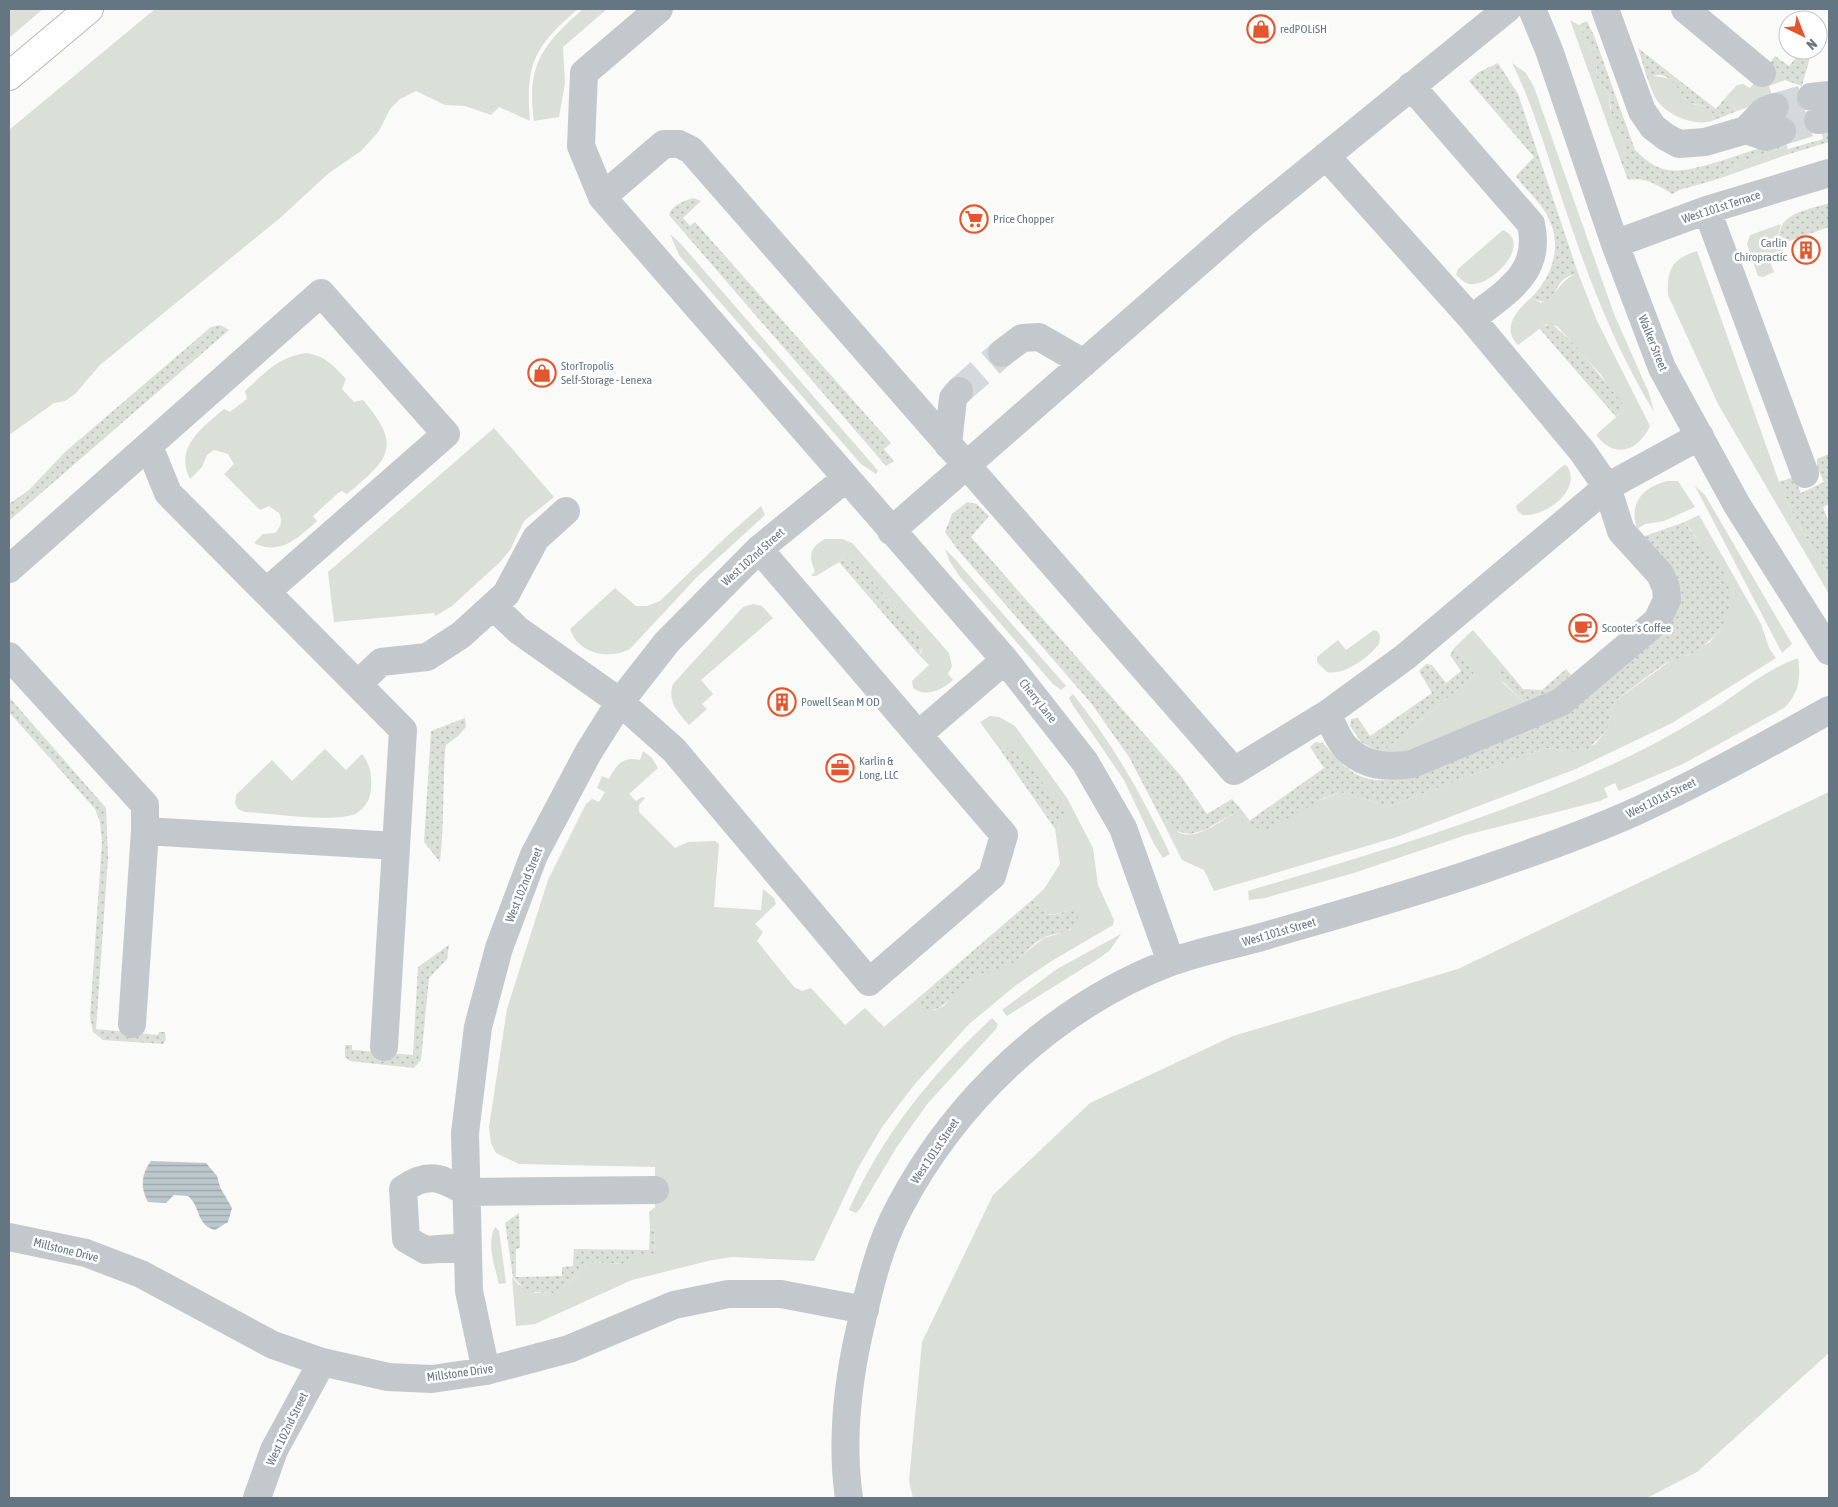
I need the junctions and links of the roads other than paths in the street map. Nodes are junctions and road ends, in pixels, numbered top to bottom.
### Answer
1 (89, 9) edge
2 (659, 9) edge
3 (1507, 9) edge
4 (1532, 9) edge
5 (1605, 9) edge
6 (1685, 9) edge
7 (1762, 72) dead end
8 (9, 76) edge
9 (1411, 86) junction
10 (1779, 119) tunnel mouth
11 (1326, 156) junction
12 (1829, 173) edge
13 (602, 197) junction
14 (1707, 210) junction
15 (1615, 244) junction
16 (1472, 319) junction
17 (1002, 353) tunnel mouth
18 (1084, 363) junction
19 (959, 391) tunnel mouth
20 (1700, 436) junction
21 (948, 445) junction
22 (148, 446) junction
23 (966, 466) junction
24 (1805, 474) dead end
25 (845, 478) junction
26 (1607, 487) junction
27 (566, 512) dead end
28 (891, 531) junction
29 (759, 549) junction
30 (9, 569) edge
31 (266, 592) junction
32 (493, 606) junction
33 (1829, 651) edge
34 (9, 656) edge
35 (1005, 660) junction
36 (358, 684) junction
37 (620, 702) junction
38 (1829, 710) edge
39 (1327, 714) junction
40 (919, 734) junction
41 (145, 831) junction
42 (396, 846) junction
43 (1171, 962) junction
44 (132, 1024) dead end
45 (384, 1047) dead end
46 (655, 1190) dead end
47 (466, 1192) junction
48 (9, 1237) edge
49 (468, 1247) junction
50 (864, 1310) junction
51 (322, 1362) junction
52 (486, 1371) junction
53 (257, 1498) edge
54 (849, 1498) edge

1 - 8 highway
2 - 13 street, Cherry Lane
3 - 9 street
4 - 15 street, Walker Street
5 - 10 street
6 - 7 street
9 - 11 street
9 - 16 street
11 - 16 street
11 - 18 street
12 - 14 street, West 101st Terrace
13 - 21 street
13 - 25 street, Cherry Lane
14 - 15 street, West 101st Terrace
14 - 24 street
15 - 20 street, Walker Street
16 - 26 street
17 - 18 street
18 - 23 street
19 - 21 street
20 - 26 street
20 - 33 street, Walker Street
21 - 23 street
22 - 30 street
22 - 31 street
22 - 31 street
23 - 28 street
23 - 39 street
25 - 28 street, Cherry Lane
25 - 29 street, West 102nd Street
26 - 39 street
26 - 39 street
27 - 32 street
28 - 35 street, Cherry Lane
29 - 37 street, West 102nd Street
29 - 40 street
31 - 36 street
32 - 36 street
32 - 37 street
34 - 41 street
35 - 40 street
35 - 43 street, Cherry Lane
36 - 42 street
37 - 40 street
37 - 47 street, West 102nd Street
38 - 43 street, West 101st Street
41 - 42 street
41 - 44 street
42 - 45 street
43 - 50 street, West 101st Street
46 - 47 street
47 - 49 street, West 102nd Street
47 - 49 street
48 - 51 street, Millstone Drive
49 - 52 street, West 102nd Street
50 - 52 street, Millstone Drive
50 - 54 street, West 101st Street
51 - 52 street, Millstone Drive
51 - 53 street, West 102nd Street

